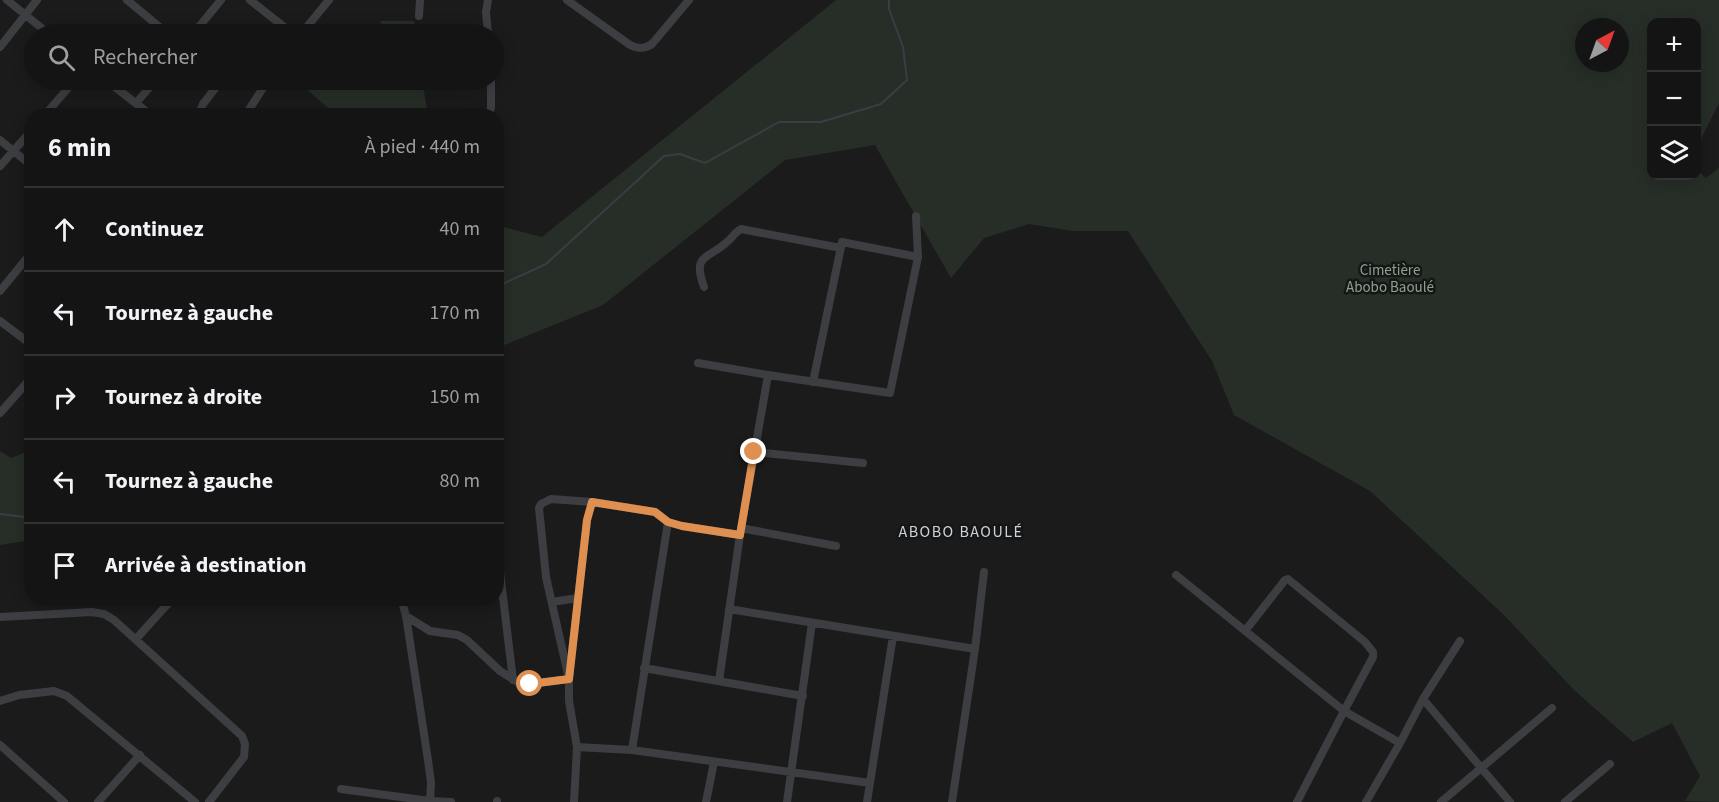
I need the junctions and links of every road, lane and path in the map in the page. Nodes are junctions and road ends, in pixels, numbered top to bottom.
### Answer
1 (7, 0) edge
2 (37, 0) edge
3 (126, 0) edge
4 (221, 0) edge
5 (250, 0) edge
6 (329, 0) edge
7 (420, 0) edge
8 (488, 0) edge
9 (567, 0) edge
10 (689, 0) edge
11 (581, 4) edge
12 (25, 15) junction
13 (419, 16) dead end
14 (36, 24) edge
15 (156, 24) edge
16 (201, 24) edge
17 (280, 24) edge
18 (309, 24) edge
19 (487, 24) edge
20 (0, 47) edge
21 (66, 90) edge
22 (119, 90) edge
23 (147, 90) edge
24 (214, 90) edge
25 (262, 90) edge
26 (491, 90) edge
27 (136, 103) junction
28 (51, 108) edge
29 (142, 108) edge
30 (201, 108) edge
31 (251, 108) edge
32 (491, 108) edge
33 (24, 139) edge
34 (0, 140) edge
35 (13, 151) junction
36 (24, 160) edge
37 (0, 166) edge
38 (916, 216) dead end
39 (841, 248) junction
40 (918, 257) junction
41 (24, 262) edge
42 (704, 287) dead end
43 (0, 291) edge
44 (0, 321) edge
45 (24, 339) edge
46 (698, 363) dead end
47 (768, 375) junction
48 (813, 382) junction
49 (24, 386) edge
50 (0, 413) edge
51 (754, 452) junction
52 (863, 463) dead end
53 (592, 502) junction
54 (668, 522) junction
55 (741, 531) junction
56 (836, 546) dead end
57 (984, 573) dead end
58 (1176, 575) dead end
59 (578, 598) junction
60 (552, 602) junction
61 (504, 605) edge
62 (166, 606) edge
63 (403, 606) edge
64 (729, 609) junction
65 (406, 616) junction
66 (0, 617) edge
67 (812, 623) junction
68 (424, 627) junction
69 (1245, 631) junction
70 (893, 636) junction
71 (136, 639) junction
72 (1460, 641) dead end
73 (410, 642) junction
74 (975, 649) junction
75 (644, 668) junction
76 (569, 679) junction
77 (513, 680) junction
78 (719, 681) junction
79 (803, 696) junction
80 (1423, 699) junction
81 (0, 701) edge
82 (1552, 708) dead end
83 (1344, 711) junction
84 (1401, 743) junction
85 (0, 745) edge
86 (577, 747) junction
87 (632, 750) junction
88 (140, 755) junction
89 (714, 762) junction
90 (1610, 764) dead end
91 (1481, 768) junction
92 (791, 772) junction
93 (870, 783) junction
94 (340, 789) dead end
95 (430, 801) edge
96 (64, 802) edge
97 (98, 802) edge
98 (195, 802) edge
99 (209, 802) edge
100 (451, 802) edge
101 (574, 802) edge
102 (706, 802) edge
103 (787, 802) edge
104 (867, 802) edge
105 (952, 802) edge
106 (1297, 802) edge
107 (1366, 802) edge
108 (1441, 802) edge
109 (1510, 802) edge
110 (1565, 802) edge

1 - 12 street
2 - 12 street
3 - 15 street
4 - 16 street
5 - 17 street
6 - 18 street
7 - 13 street
8 - 19 street
9 - 11 street
10 - 11 street
12 - 14 street
12 - 20 street
21 - 28 street
22 - 27 street
23 - 27 street
24 - 30 street
25 - 31 street
26 - 32 street
27 - 29 street
33 - 35 street
34 - 35 street
35 - 36 street
35 - 37 street
38 - 40 street
39 - 40 street
39 - 42 street
39 - 48 street
40 - 48 street
41 - 43 street
44 - 45 street
46 - 47 street
47 - 48 street
47 - 51 street
49 - 50 street
51 - 52 street
51 - 55 street
53 - 54 street
53 - 59 street
53 - 60 street
54 - 55 street
54 - 75 street
55 - 56 street
55 - 64 street
57 - 74 street
58 - 69 street
59 - 60 street
59 - 76 street
60 - 76 street
61 - 77 street
62 - 71 street
63 - 65 street
64 - 67 street
64 - 78 street
65 - 68 street
65 - 73 street
66 - 71 street
67 - 70 street
67 - 79 street
68 - 73 street
68 - 77 street
69 - 83 street
69 - 83 street
70 - 74 street
70 - 93 street
71 - 99 street
72 - 80 street
73 - 95 street
74 - 105 street
75 - 78 street
75 - 87 street
76 - 77 street
76 - 86 street
78 - 79 street
79 - 92 street
80 - 84 street
80 - 91 street
81 - 88 street
82 - 91 street
83 - 84 street
83 - 106 street
84 - 107 street
85 - 96 street
86 - 87 street
86 - 101 street
87 - 89 street
88 - 97 street
88 - 98 street
89 - 92 street
89 - 102 street
90 - 110 street
91 - 108 street
91 - 109 street
92 - 93 street
92 - 103 street
93 - 104 street
94 - 95 street
95 - 100 street

